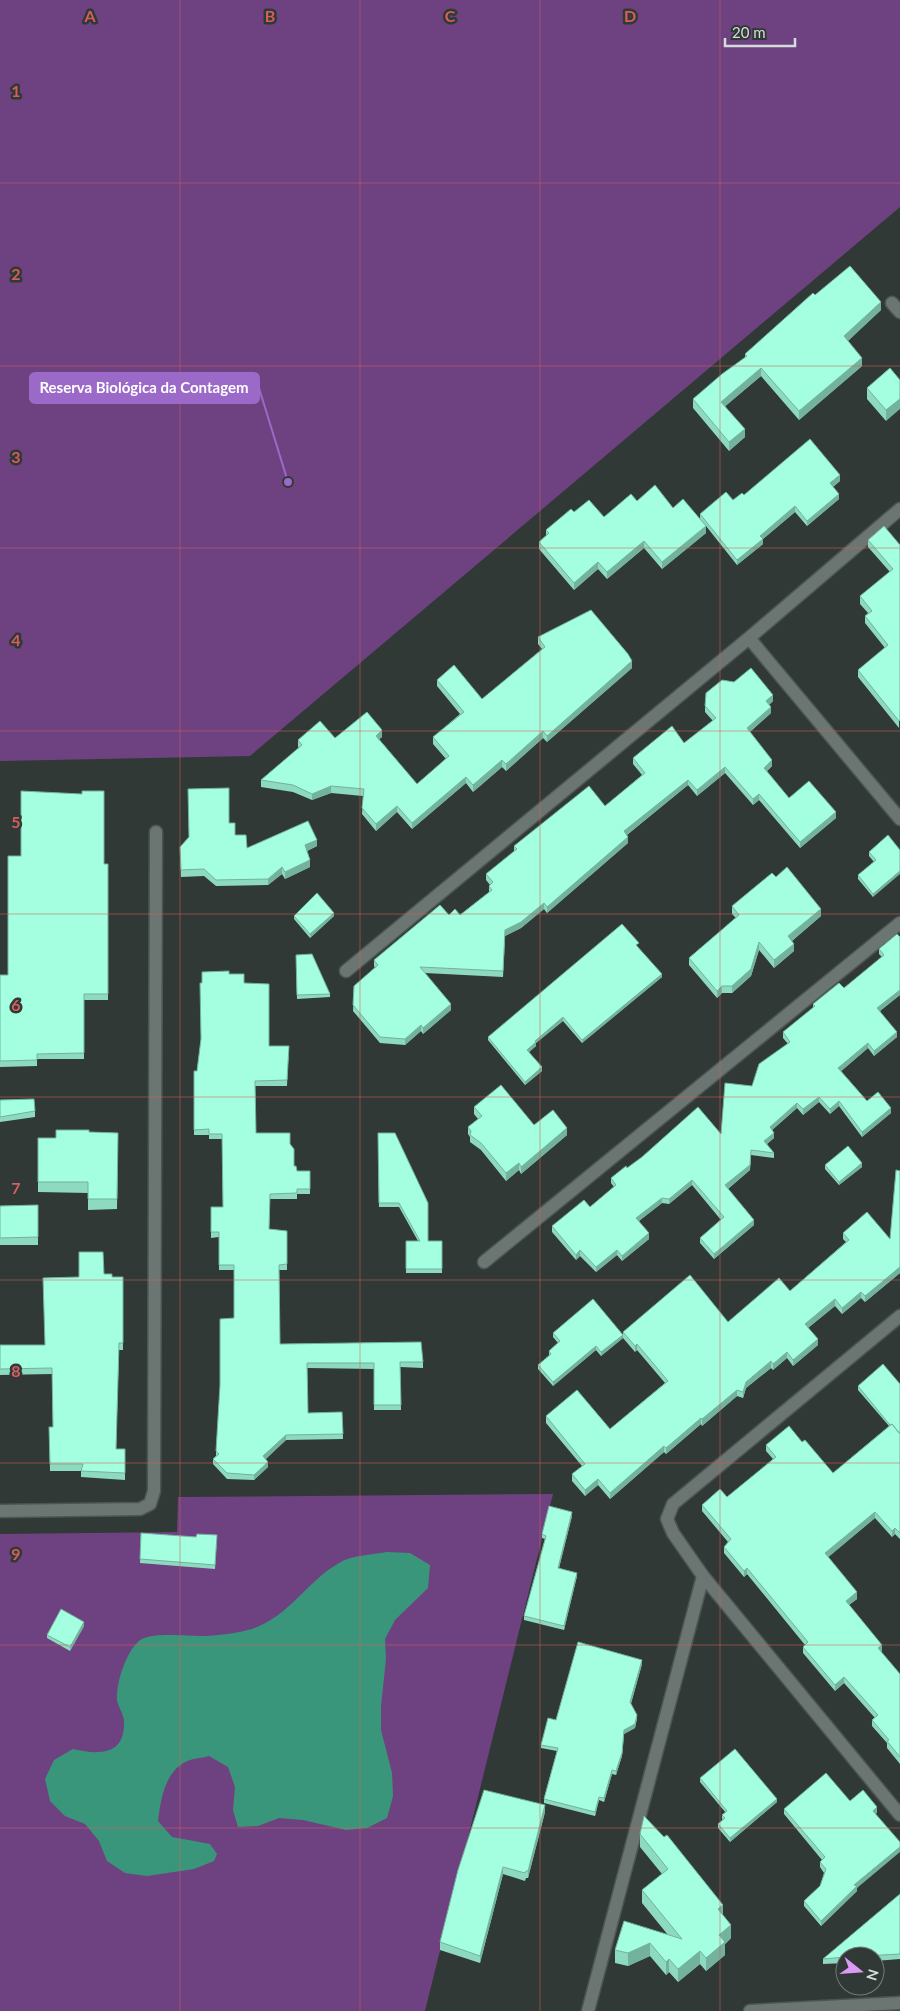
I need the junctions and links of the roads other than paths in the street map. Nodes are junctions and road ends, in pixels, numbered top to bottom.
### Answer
1 (900, 509) edge
2 (749, 638) junction
3 (900, 819) edge
4 (156, 832) dead end
5 (900, 923) edge
6 (346, 971) dead end
7 (484, 1262) dead end
8 (899, 1318) edge
9 (0, 1511) edge
10 (703, 1576) junction
11 (900, 1815) edge
12 (900, 2003) edge
13 (588, 2011) edge
14 (750, 2011) edge

1 - 2 street
2 - 3 street
2 - 6 street
4 - 9 street
5 - 7 street
8 - 10 street
10 - 11 street
10 - 13 street
12 - 14 street

